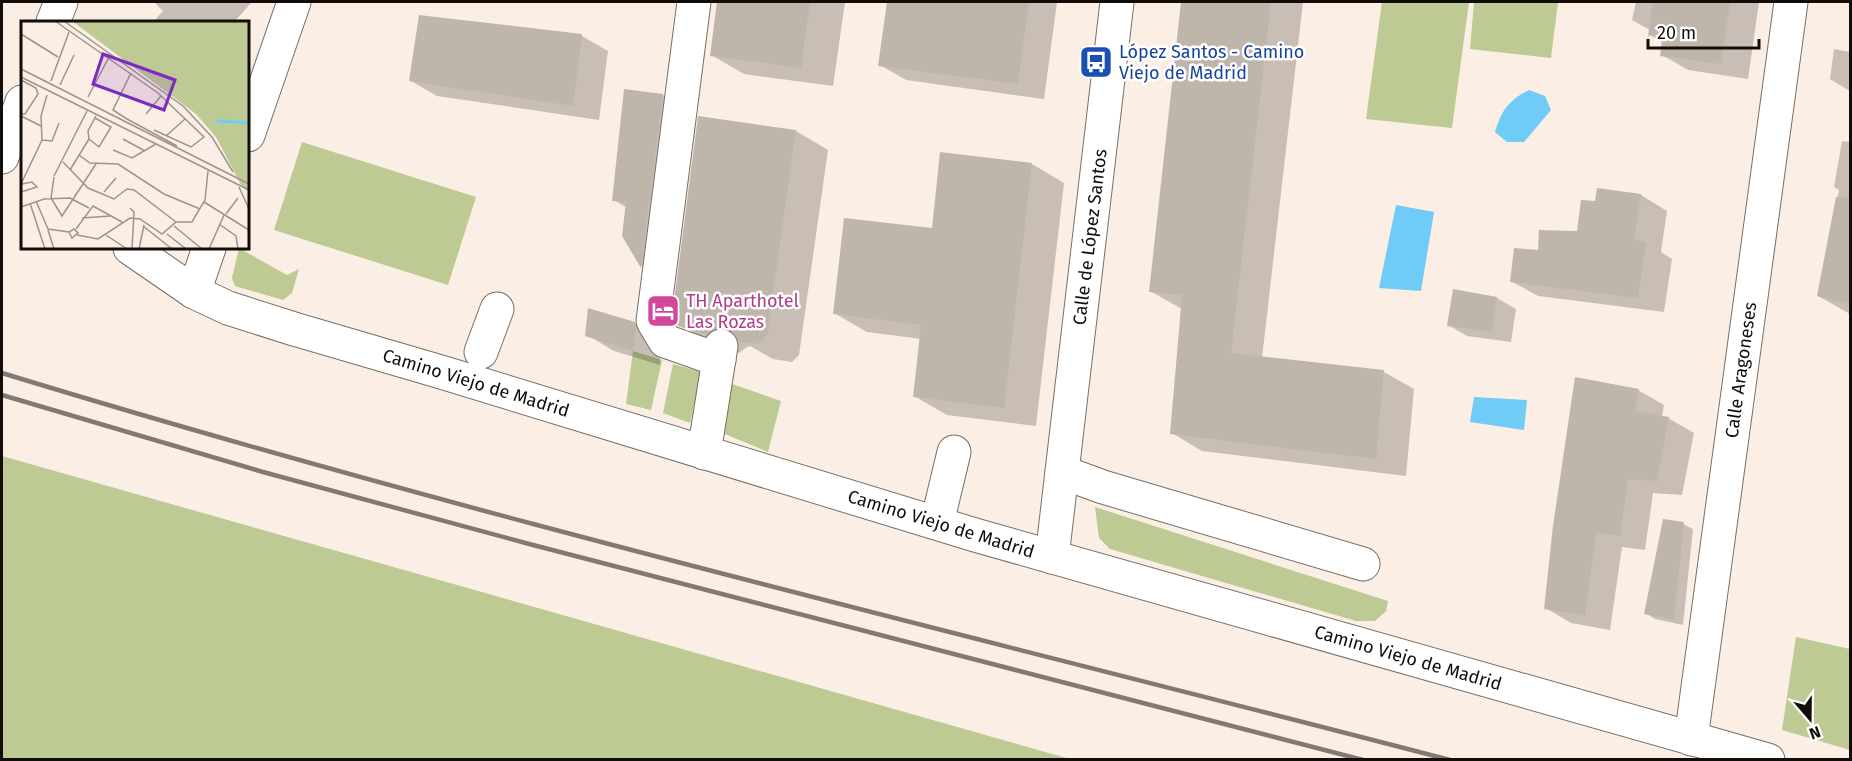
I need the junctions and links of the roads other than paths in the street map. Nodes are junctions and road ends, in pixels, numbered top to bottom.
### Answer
1 (61, 2) edge
2 (294, 2) edge
3 (694, 2) edge
4 (1117, 2) edge
5 (1791, 2) edge
6 (53, 21) edge
7 (21, 105) edge
8 (249, 132) edge
9 (2, 157) edge
10 (21, 168) edge
11 (131, 249) edge
12 (209, 249) edge
13 (194, 292) junction
14 (497, 309) dead end
15 (481, 352) dead end
16 (954, 452) dead end
17 (704, 453) junction
18 (1062, 472) junction
19 (937, 523) junction
20 (1052, 557) junction
21 (1363, 564) dead end
22 (1692, 739) junction
23 (1768, 759) edge

1 - 6 street
2 - 8 street
3 - 17 street
4 - 18 street, Calle de López Santos
5 - 22 street, Calle Aragoneses
7 - 9 street
9 - 10 street
11 - 13 street, Camino Viejo de Madrid
12 - 13 street
13 - 17 street, Camino Viejo de Madrid
14 - 15 street
16 - 19 street
17 - 19 street, Camino Viejo de Madrid
18 - 20 street, Calle de López Santos
18 - 21 street
19 - 20 street, Camino Viejo de Madrid
20 - 22 street, Camino Viejo de Madrid
22 - 23 street, Camino Viejo de Madrid

